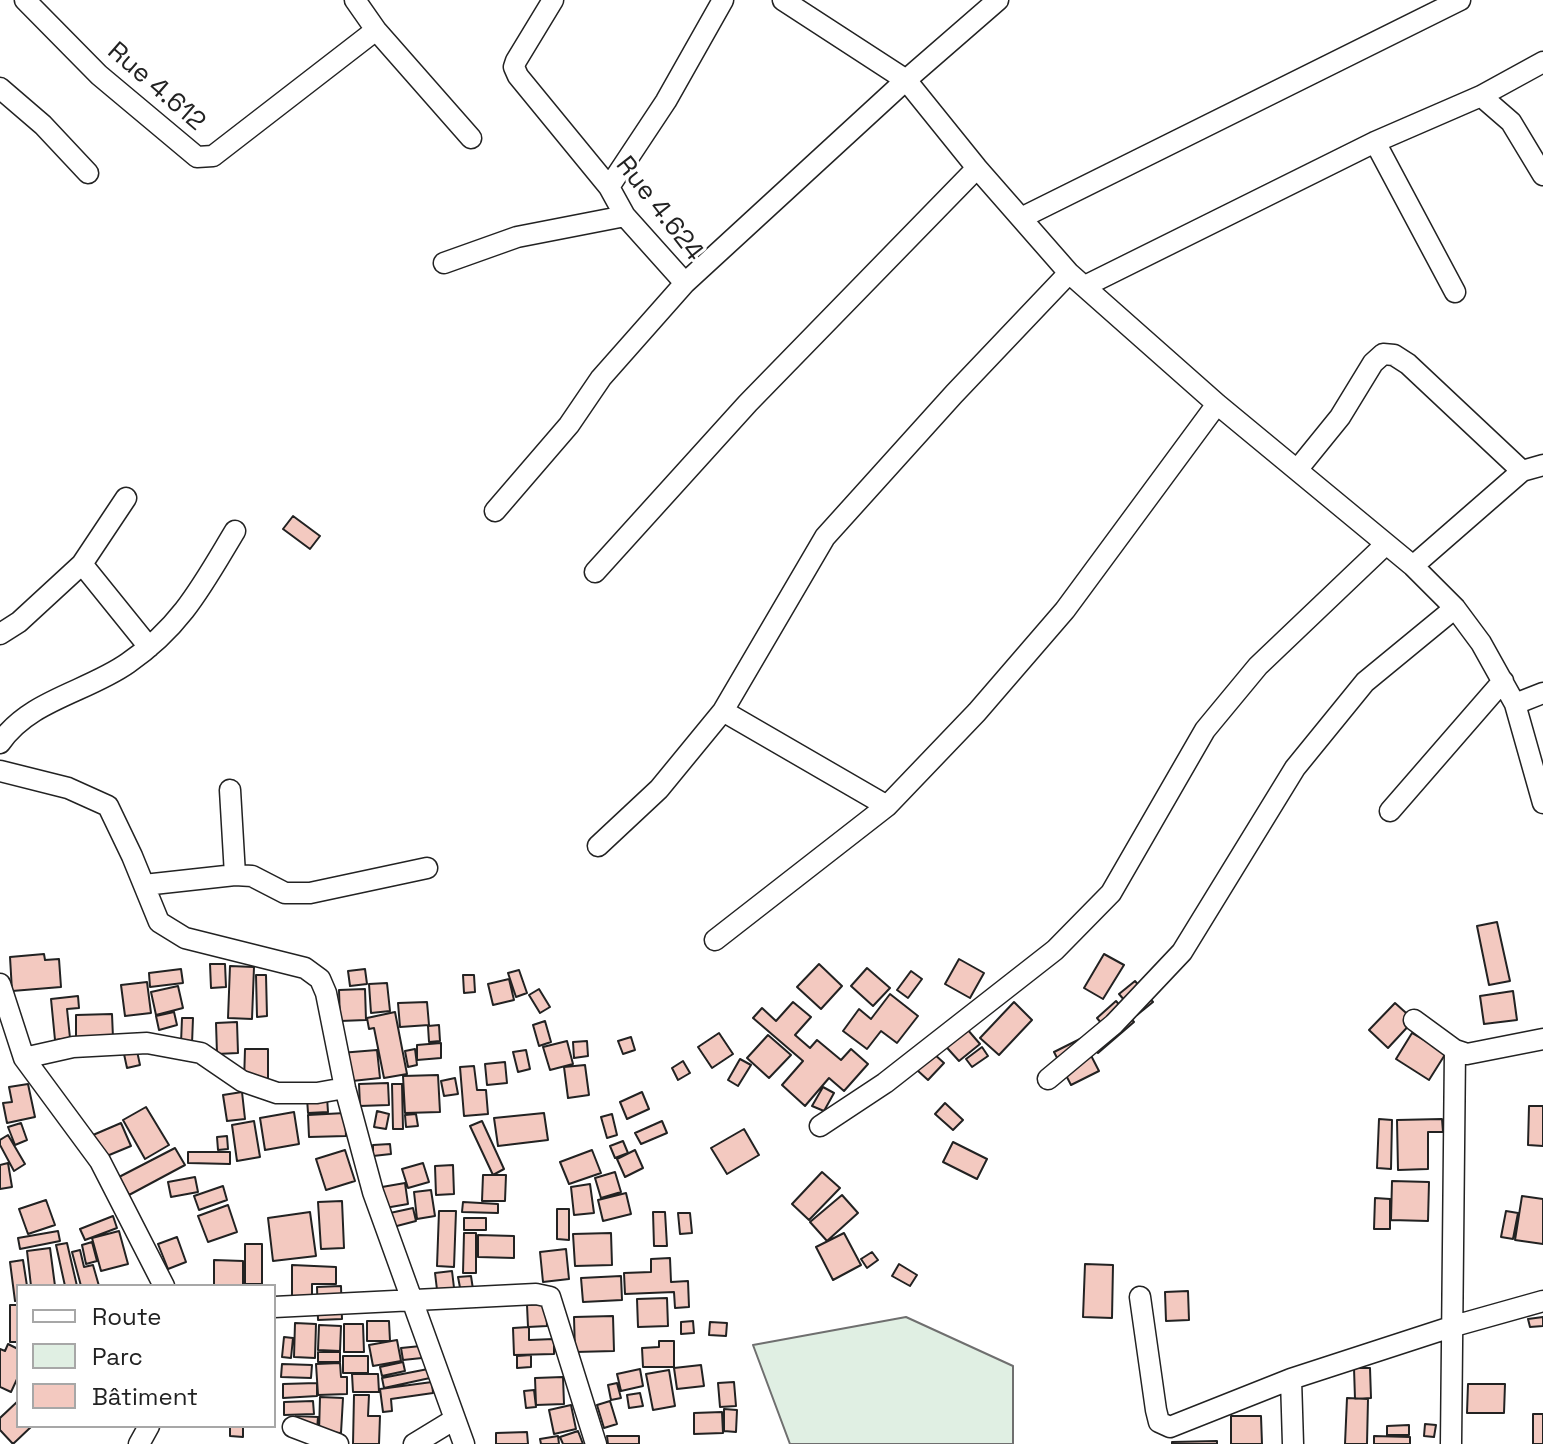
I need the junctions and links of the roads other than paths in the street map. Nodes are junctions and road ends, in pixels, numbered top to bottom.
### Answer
1 (25, 0) edge
2 (355, 0) edge
3 (553, 0) edge
4 (723, 0) edge
5 (783, 0) edge
6 (998, 0) edge
7 (1460, 0) edge
8 (1422, 7) edge
9 (376, 30) junction
10 (1543, 62) edge
11 (906, 80) junction
12 (0, 88) edge
13 (1481, 96) junction
14 (471, 138) dead end
15 (1375, 142) junction
16 (977, 168) junction
17 (88, 173) dead end
18 (1543, 175) edge
19 (609, 187) junction
20 (625, 216) junction
21 (1021, 218) junction
22 (444, 263) dead end
23 (1077, 280) junction
24 (685, 283) junction
25 (1455, 292) dead end
26 (1217, 404) junction
27 (1543, 465) edge
28 (1297, 470) junction
29 (1522, 471) junction
30 (126, 498) dead end
31 (495, 511) dead end
32 (235, 531) dead end
33 (1385, 545) junction
34 (82, 564) junction
35 (1413, 566) junction
36 (595, 572) dead end
37 (1455, 608) junction
38 (0, 634) edge
39 (149, 647) junction
40 (1503, 681) junction
41 (1543, 693) edge
42 (1515, 704) junction
43 (723, 711) junction
44 (0, 743) edge
45 (0, 771) edge
46 (230, 790) dead end
47 (1543, 803) edge
48 (887, 806) junction
49 (1390, 811) dead end
50 (598, 846) dead end
51 (427, 868) dead end
52 (235, 875) junction
53 (144, 885) junction
54 (715, 940) dead end
55 (0, 984) edge
56 (1414, 1020) dead end
57 (1543, 1039) edge
58 (1455, 1050) junction
59 (24, 1058) junction
60 (1048, 1079) dead end
61 (345, 1088) junction
62 (820, 1126) dead end
63 (163, 1284) edge
64 (1140, 1297) dead end
65 (414, 1300) junction
66 (1543, 1301) edge
67 (276, 1307) edge
68 (1454, 1326) junction
69 (1291, 1379) junction
70 (455, 1419) junction
71 (293, 1427) dead end
72 (338, 1444) edge
73 (414, 1444) edge
74 (464, 1444) edge
75 (596, 1444) edge
76 (1293, 1444) edge
77 (1451, 1444) edge

1 - 9 street, Rue 4.612
2 - 9 street
3 - 19 street, Rue 4.624
4 - 19 street
5 - 11 street
6 - 11 street, Rue 4.624
7 - 8 street
8 - 21 street
9 - 14 street
10 - 13 street
11 - 16 street
11 - 24 street, Rue 4.624
12 - 17 street
13 - 15 street
13 - 18 street
15 - 23 street
15 - 25 street
16 - 21 street
16 - 36 street
19 - 20 street, Rue 4.624
20 - 22 street
20 - 24 street, Rue 4.624
21 - 23 street
23 - 26 street
23 - 43 street
24 - 31 street
26 - 28 street
26 - 48 street
27 - 29 street
28 - 29 street
28 - 33 street
29 - 35 street
30 - 34 street
32 - 39 street
33 - 35 street
33 - 62 street
34 - 38 street
34 - 39 street
35 - 37 street
37 - 40 street
37 - 60 street
39 - 44 street
40 - 42 street
40 - 49 street
41 - 42 street
42 - 47 street
43 - 48 street
43 - 50 street
45 - 53 street
46 - 52 street
48 - 54 street
51 - 52 street
52 - 53 street
53 - 61 street
55 - 59 street
56 - 58 street
57 - 58 street
58 - 68 street
59 - 61 street
59 - 63 street
61 - 65 street
64 - 69 street
65 - 67 street
65 - 70 street
65 - 75 street
66 - 68 street
68 - 69 street
68 - 77 street
69 - 76 street
70 - 73 street
70 - 74 street
71 - 72 street

